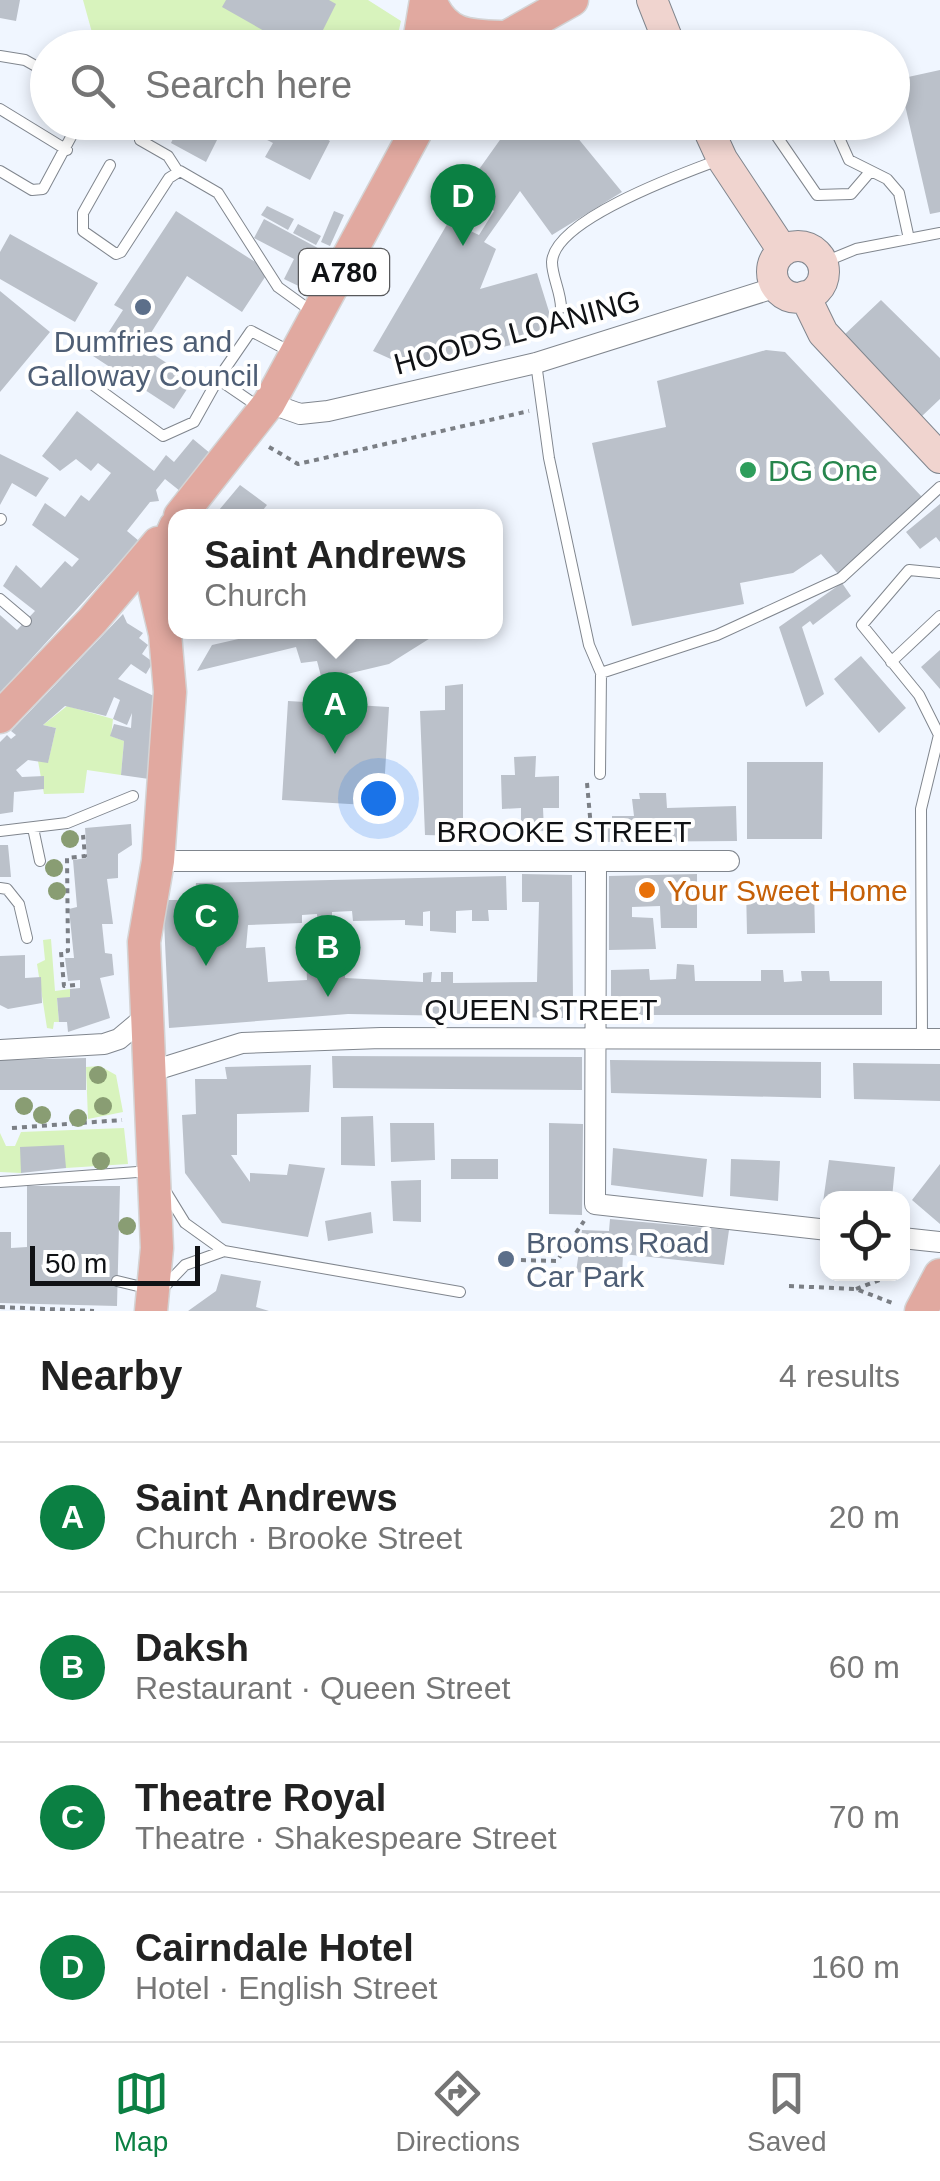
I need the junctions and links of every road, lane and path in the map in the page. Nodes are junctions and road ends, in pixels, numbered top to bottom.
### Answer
1 (428, 0) edge
2 (572, 0) edge
3 (652, 0) edge
4 (422, 30) edge
5 (450, 30) edge
6 (516, 30) edge
7 (664, 30) edge
8 (0, 56) edge
9 (30, 63) edge
10 (0, 109) edge
11 (30, 127) edge
12 (51, 140) edge
13 (72, 140) edge
14 (140, 140) dead end
15 (408, 140) edge
16 (713, 140) edge
17 (779, 140) edge
18 (840, 140) edge
19 (67, 150) junction
20 (722, 159) junction
21 (110, 164) dead end
22 (177, 170) junction
23 (0, 171) edge
24 (869, 173) junction
25 (940, 233) edge
26 (908, 239) junction
27 (783, 251) junction
28 (822, 262) junction
29 (791, 292) junction
30 (561, 308) dead end
31 (319, 316) junction
32 (297, 355) junction
33 (536, 363) junction
34 (85, 378) dead end
35 (218, 379) junction
36 (543, 407) junction
37 (260, 416) junction
38 (940, 458) edge
39 (940, 487) edge
40 (186, 509) edge
41 (168, 533) edge
42 (168, 541) edge
43 (940, 573) edge
44 (0, 600) edge
45 (158, 608) junction
46 (940, 616) edge
47 (26, 621) dead end
48 (92, 621) junction
49 (891, 662) junction
50 (601, 673) junction
51 (0, 717) edge
52 (600, 774) joint
53 (133, 796) dead end
54 (80, 818) junction
55 (34, 828) junction
56 (0, 831) edge
57 (729, 860) dead end
58 (40, 861) dead end
59 (158, 861) junction
60 (595, 864) junction
61 (0, 888) edge
62 (28, 938) dead end
63 (75, 985) dead end
64 (145, 1017) junction
65 (931, 1039) edge
66 (598, 1040) junction
67 (0, 1050) edge
68 (146, 1073) junction
69 (121, 1120) dead end
70 (12, 1128) dead end
71 (154, 1171) junction
72 (0, 1182) edge
73 (595, 1204) junction
74 (820, 1229) edge
75 (910, 1239) edge
76 (940, 1242) edge
77 (224, 1251) junction
78 (521, 1260) dead end
79 (940, 1276) edge
80 (118, 1281) dead end
81 (877, 1281) edge
82 (790, 1286) dead end
83 (856, 1289) junction
84 (460, 1292) dead end
85 (152, 1302) edge
86 (0, 1307) edge
87 (910, 1309) edge
88 (94, 1311) edge

1 - 4 main road
1 - 5 main road
2 - 6 main road
3 - 7 street
8 - 9 lane
10 - 11 lane
12 - 19 lane
13 - 19 lane
14 - 22 lane
15 - 31 main road, A780
16 - 20 street
17 - 24 lane
18 - 24 lane
19 - 23 lane
20 - 27 street
20 - 30 lane
21 - 22 lane
22 - 31 lane
24 - 26 lane
25 - 26 lane
26 - 28 lane
27 - 28 street
27 - 29 street
28 - 29 street
29 - 33 street, HOODS LOANING
29 - 38 street
31 - 32 main road, A780
32 - 35 lane
32 - 37 main road, A780
33 - 36 lane
33 - 37 street, HOODS LOANING
34 - 35 lane
35 - 37 lane
36 - 37 path
36 - 50 lane
37 - 40 main road, A780
39 - 50 lane
41 - 48 main road
42 - 45 main road
43 - 49 lane
44 - 47 lane
45 - 48 main road
45 - 59 main road
46 - 49 lane
48 - 51 main road
49 - 65 lane
50 - 52 lane
52 - 60 path
53 - 54 lane
54 - 55 lane
54 - 63 path
55 - 56 lane
55 - 58 lane
57 - 60 street, BROOKE STREET
59 - 60 street, BROOKE STREET
59 - 64 main road
60 - 66 street
61 - 62 lane
64 - 67 street
64 - 68 main road
65 - 66 street, QUEEN STREET
66 - 68 street, QUEEN STREET
66 - 73 street
68 - 71 main road
69 - 70 path
71 - 72 lane
71 - 77 lane
71 - 85 main road
73 - 74 street
73 - 78 path
75 - 76 street
77 - 84 lane
77 - 85 lane
79 - 87 main road
80 - 85 lane
81 - 83 path
82 - 83 path
83 - 87 path
86 - 88 path

